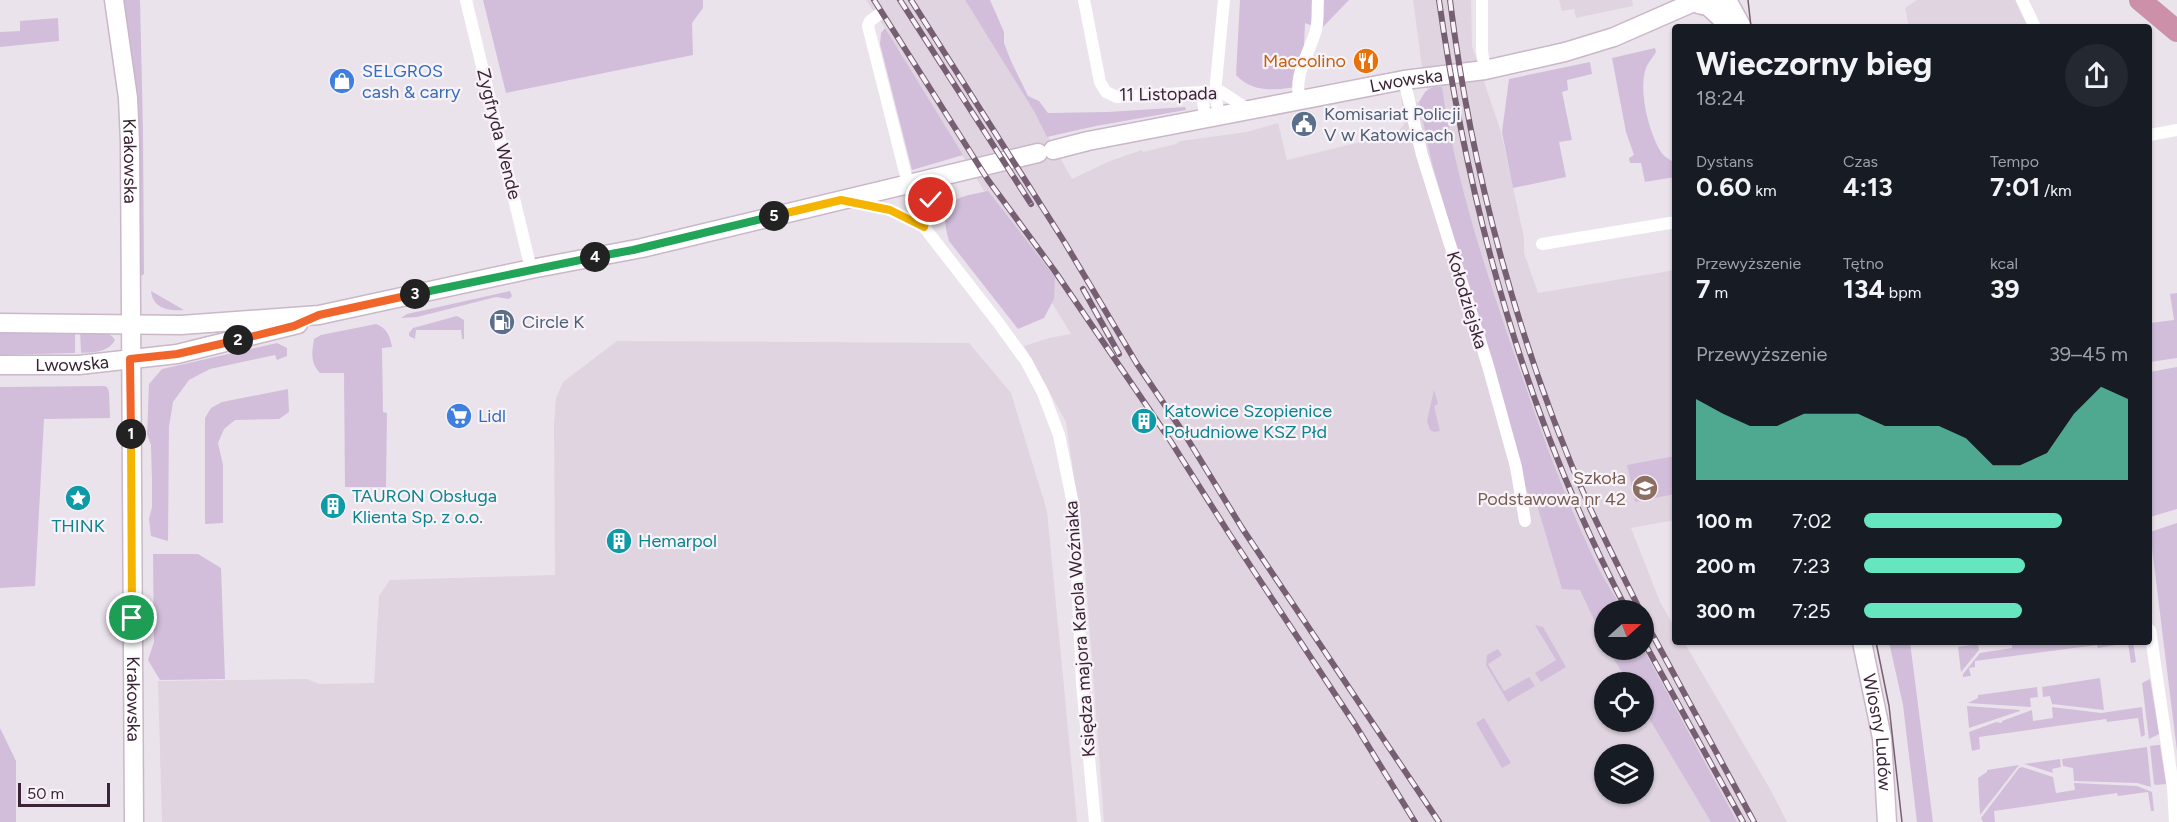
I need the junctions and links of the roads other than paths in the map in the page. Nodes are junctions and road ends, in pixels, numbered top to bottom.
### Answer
1 (114, 0) edge
2 (466, 0) edge
3 (1084, 0) edge
4 (1224, 0) edge
5 (1317, 0) edge
6 (1482, 0) edge
7 (1669, 0) edge
8 (1727, 0) edge
9 (2022, 0) edge
10 (1704, 2) edge
11 (878, 15) dead end
12 (1650, 21) junction
13 (1725, 24) edge
14 (1740, 24) edge
15 (2034, 24) edge
16 (1485, 70) junction
17 (1404, 80) junction
18 (1214, 93) junction
19 (1300, 100) junction
20 (1249, 110) junction
21 (1218, 116) junction
22 (2177, 130) edge
23 (2152, 135) edge
24 (942, 175) junction
25 (908, 184) junction
26 (841, 200) junction
27 (1672, 223) edge
28 (924, 227) junction
29 (1542, 244) dead end
30 (531, 269) junction
31 (319, 315) junction
32 (0, 323) edge
33 (131, 324) junction
34 (130, 359) junction
35 (0, 365) edge
36 (1525, 520) dead end
37 (2152, 644) edge
38 (1863, 645) edge
39 (134, 822) edge
40 (1095, 822) edge
41 (1887, 822) edge
42 (2175, 822) edge

1 - 33 street, Krakowska
2 - 30 street, Zygfryda Wende
3 - 18 street, 11 Listopada
4 - 18 street
5 - 19 street
6 - 16 street
7 - 12 street, Lwowska
8 - 14 street
9 - 15 street
10 - 12 street, Lwowska
10 - 13 street
11 - 25 street, Księdza majora Karola Woźniaka
12 - 16 street, Lwowska
16 - 17 street, Lwowska
17 - 19 street, Lwowska
17 - 36 street, Kołodziejska
18 - 20 street, 11 Listopada
18 - 21 street
18 - 21 street
19 - 20 street, Lwowska
20 - 21 street, Lwowska
21 - 24 street, Lwowska
22 - 23 street
24 - 25 street, Lwowska
24 - 28 street
25 - 26 street, Lwowska
25 - 28 street, Księdza majora Karola Woźniaka
26 - 28 street, Księdza majora Karola Woźniaka
26 - 30 street, Lwowska
27 - 29 street
28 - 40 street, Księdza majora Karola Woźniaka
30 - 31 street, Lwowska
31 - 33 street, Lwowska
31 - 34 street, Lwowska
32 - 33 street, Lwowska
33 - 34 street, Krakowska
34 - 35 street, Lwowska
34 - 39 street, Krakowska
37 - 42 street
38 - 41 street, Wiosny Ludów

